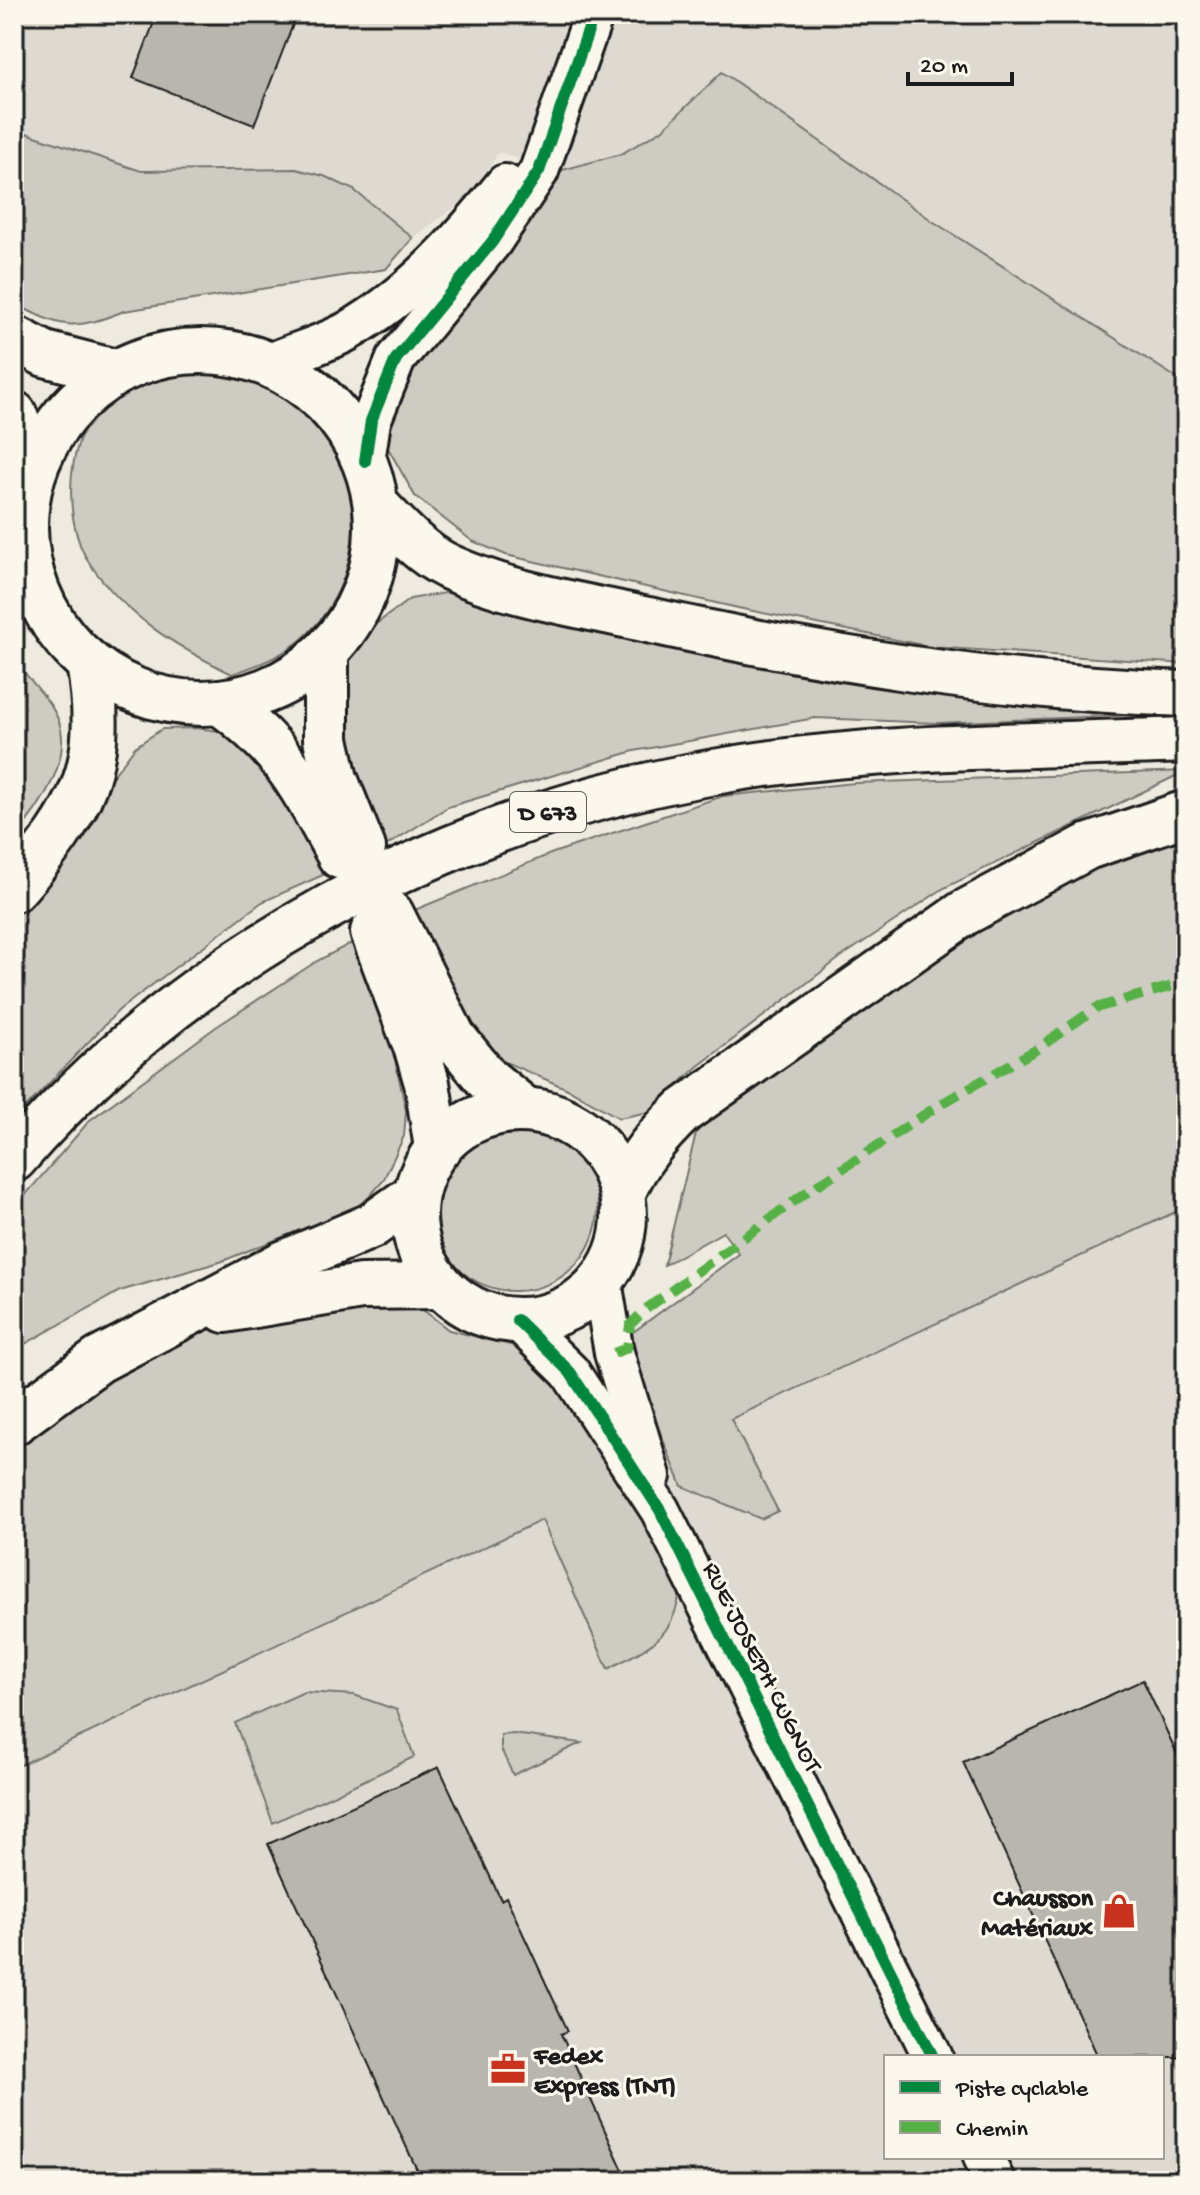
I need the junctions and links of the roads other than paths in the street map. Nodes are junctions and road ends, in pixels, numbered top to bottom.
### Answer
1 (594, 14) edge
2 (556, 123) junction
3 (14, 338) edge
4 (268, 364) junction
5 (115, 372) junction
6 (14, 414) edge
7 (365, 461) junction
8 (35, 466) junction
9 (376, 505) junction
10 (326, 651) junction
11 (89, 663) junction
12 (1186, 694) edge
13 (220, 702) junction
14 (1186, 740) edge
15 (1186, 813) edge
16 (14, 889) edge
17 (524, 1109) junction
18 (437, 1148) junction
19 (14, 1159) edge
20 (623, 1192) junction
21 (415, 1195) junction
22 (602, 1281) junction
23 (441, 1286) junction
24 (176, 1320) junction
25 (517, 1320) junction
26 (14, 1422) edge
27 (660, 1510) junction
28 (932, 2055) edge
29 (984, 2159) edge
30 (995, 2181) edge

1 - 2 street
2 - 4 street
2 - 7 street
3 - 5 main road
4 - 5 main road
4 - 7 main road
5 - 8 main road
6 - 8 main road
7 - 9 main road
8 - 11 main road
9 - 10 main road
9 - 12 main road
10 - 13 main road
10 - 13 main road
11 - 13 main road
11 - 16 main road
14 - 19 main road, D 673
15 - 20 main road
17 - 18 main road
17 - 18 main road
17 - 20 main road
18 - 21 main road
20 - 22 main road
21 - 23 main road
21 - 24 main road
22 - 25 main road
22 - 27 street, RUE JOSEPH CUGNOT
23 - 24 main road
23 - 25 main road
24 - 26 main road
25 - 27 street, RUE JOSEPH CUGNOT
27 - 28 street, RUE JOSEPH CUGNOT
29 - 30 street

